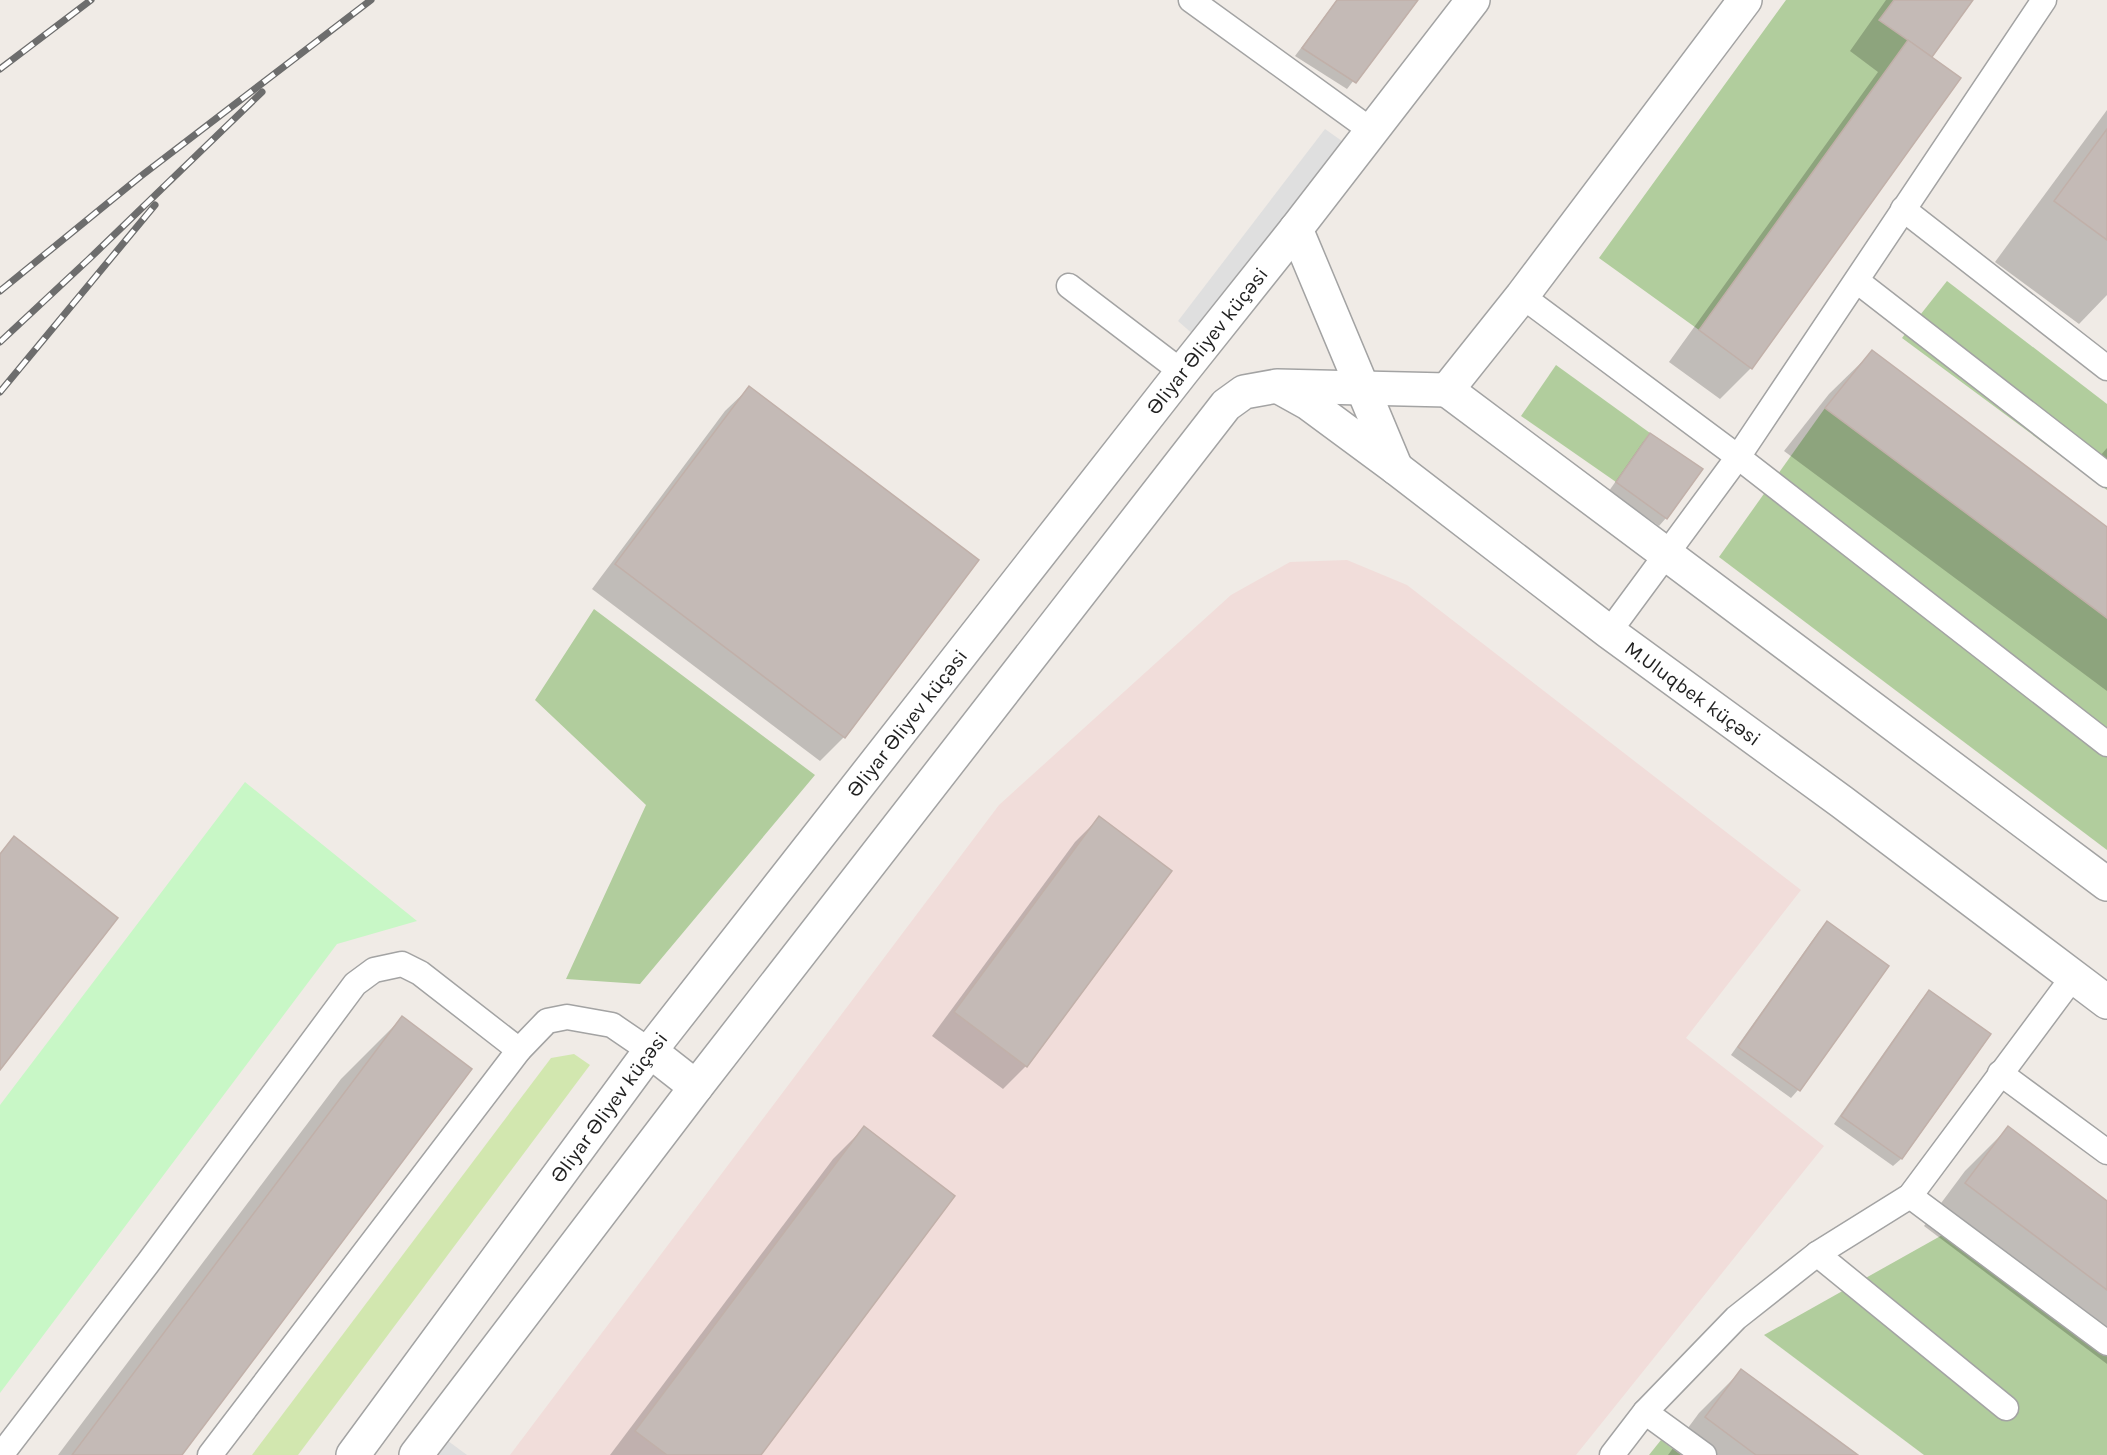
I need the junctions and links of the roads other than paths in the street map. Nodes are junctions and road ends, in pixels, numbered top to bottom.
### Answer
1 (1191, 0) edge
2 (1473, 0) edge
3 (1745, 0) edge
4 (2044, 0) edge
5 (1372, 130) junction
6 (1903, 209) junction
7 (1296, 230) junction
8 (1857, 281) junction
9 (1069, 286) dead end
10 (1522, 296) junction
11 (2107, 368) edge
12 (1182, 372) junction
13 (1277, 386) junction
14 (1363, 389) junction
15 (1447, 390) junction
16 (1738, 457) junction
17 (1396, 468) junction
18 (2107, 475) edge
19 (1667, 554) junction
20 (1609, 632) junction
21 (2107, 744) edge
22 (2107, 884) edge
23 (2073, 977) junction
24 (2107, 1002) edge
25 (519, 1050) junction
26 (650, 1051) junction
27 (2000, 1072) junction
28 (696, 1087) junction
29 (2107, 1152) edge
30 (1910, 1196) junction
31 (1817, 1254) junction
32 (2107, 1343) edge
33 (2006, 1408) dead end
34 (1645, 1412) junction
35 (1, 1455) edge
36 (210, 1455) edge
37 (353, 1455) edge
38 (416, 1455) edge
39 (1612, 1455) edge
40 (1704, 1455) edge

1 - 5 lane
2 - 5 street, Əliyar Əliyev küçəsi
3 - 10 street
4 - 6 lane
5 - 7 street, Əliyar Əliyev küçəsi
6 - 8 lane
6 - 11 lane
7 - 12 street, Əliyar Əliyev küçəsi
7 - 14 street
8 - 16 lane
8 - 18 lane
9 - 12 lane
10 - 15 street
10 - 16 lane
12 - 26 street, Əliyar Əliyev küçəsi
13 - 14 street
13 - 17 street, M.Uluqbek küçəsi
13 - 28 street
14 - 15 street
14 - 17 street
15 - 19 street
16 - 19 lane
16 - 21 lane
17 - 20 street, M.Uluqbek küçəsi
19 - 20 lane
19 - 22 street
20 - 23 street, M.Uluqbek küçəsi
23 - 24 street, M.Uluqbek küçəsi
23 - 27 lane
25 - 26 lane
25 - 35 lane
25 - 36 lane
26 - 28 street
26 - 37 street, Əliyar Əliyev küçəsi
27 - 29 lane
27 - 30 lane
28 - 38 street
30 - 31 lane
30 - 32 lane
31 - 33 lane
31 - 34 lane
34 - 39 lane
34 - 40 lane

